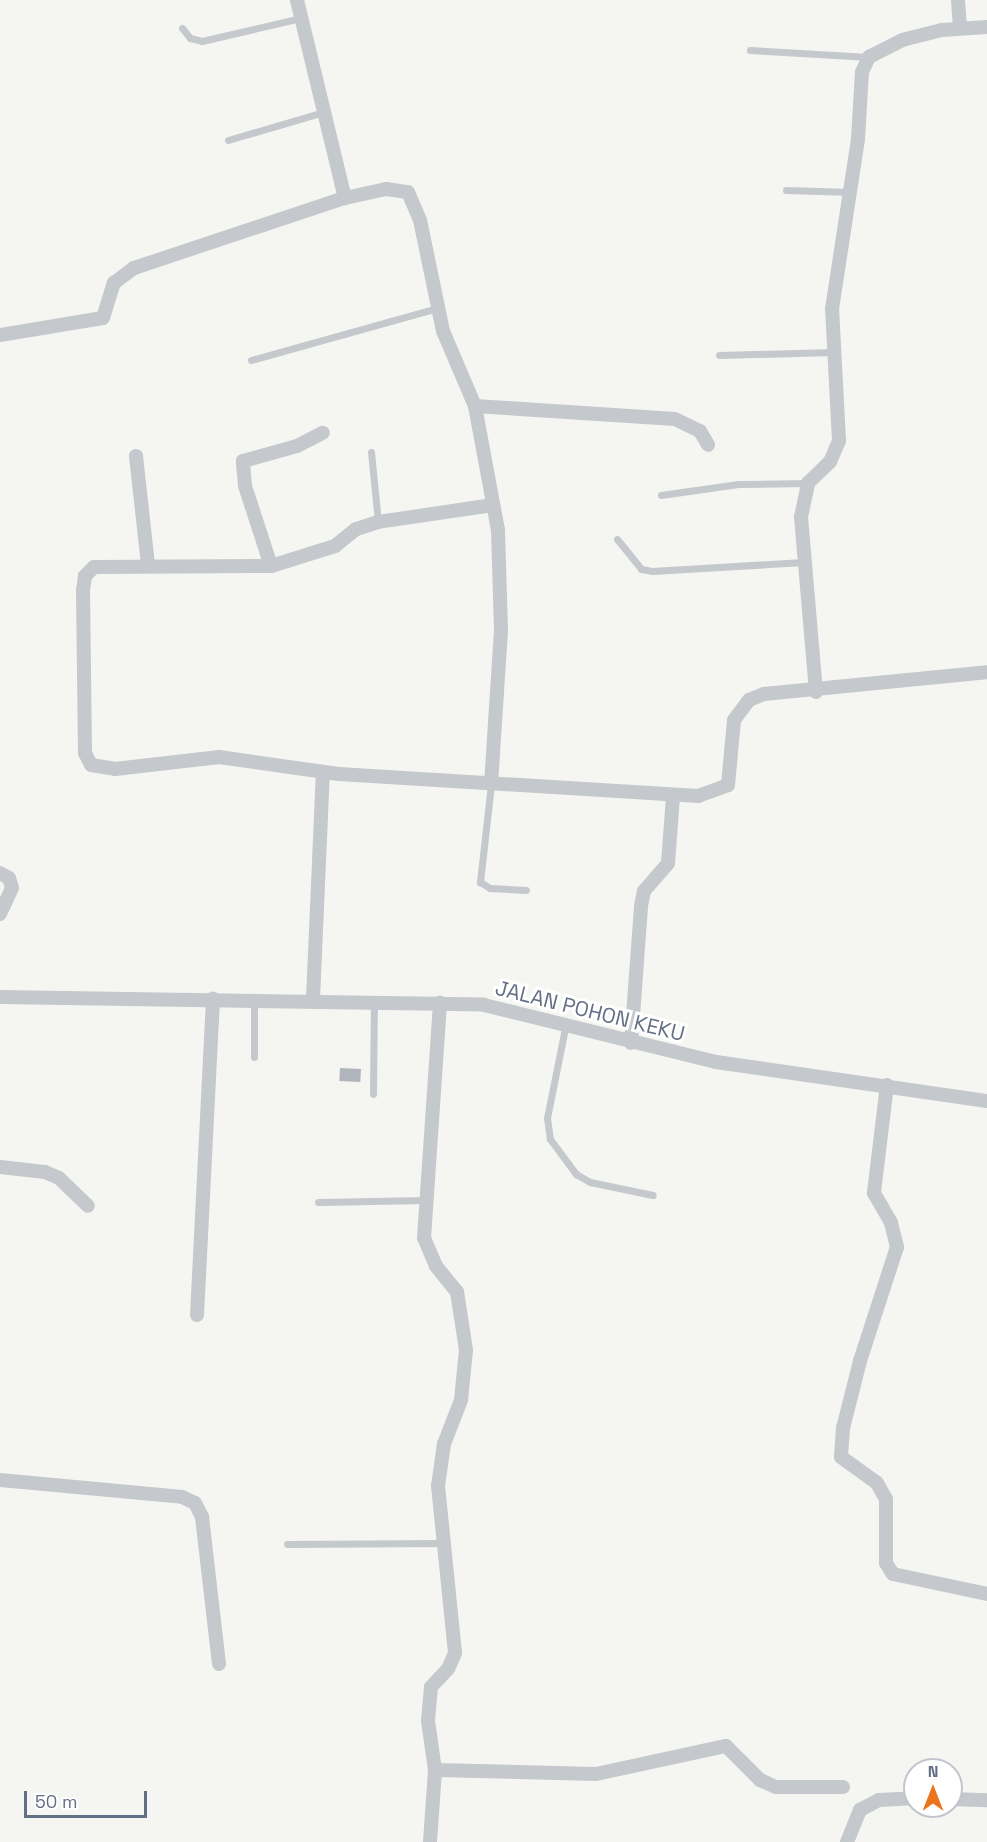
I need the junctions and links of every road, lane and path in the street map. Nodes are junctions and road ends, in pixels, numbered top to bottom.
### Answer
1 (297, 0) edge
2 (958, 0) edge
3 (301, 18) junction
4 (182, 27) dead end
5 (987, 27) edge
6 (960, 28) junction
7 (750, 50) dead end
8 (869, 57) junction
9 (324, 112) junction
10 (228, 141) dead end
11 (786, 190) dead end
12 (851, 192) junction
13 (345, 198) junction
14 (437, 308) junction
15 (0, 335) edge
16 (833, 351) junction
17 (719, 355) dead end
18 (250, 360) dead end
19 (475, 406) junction
20 (323, 433) dead end
21 (708, 445) dead end
22 (371, 452) dead end
23 (136, 456) dead end
24 (808, 483) junction
25 (660, 495) dead end
26 (493, 505) junction
27 (378, 522) junction
28 (617, 539) dead end
29 (804, 562) junction
30 (148, 565) junction
31 (271, 566) junction
32 (987, 672) edge
33 (816, 692) junction
34 (323, 772) junction
35 (491, 784) junction
36 (673, 797) junction
37 (0, 873) edge
38 (526, 890) dead end
39 (0, 914) edge
40 (0, 997) edge
41 (213, 998) junction
42 (254, 999) junction
43 (313, 999) junction
44 (374, 1001) junction
45 (440, 1003) junction
46 (566, 1023) junction
47 (631, 1043) junction
48 (254, 1057) dead end
49 (887, 1085) junction
50 (373, 1094) dead end
51 (987, 1101) edge
52 (0, 1167) edge
53 (653, 1195) dead end
54 (427, 1200) junction
55 (318, 1202) dead end
56 (88, 1206) dead end
57 (197, 1315) dead end
58 (0, 1480) edge
59 (444, 1543) junction
60 (287, 1544) dead end
61 (987, 1594) edge
62 (219, 1664) dead end
63 (435, 1770) junction
64 (843, 1786) dead end
65 (903, 1799) edge
66 (963, 1799) edge
67 (987, 1800) edge
68 (430, 1842) edge
69 (847, 1842) edge

1 - 3 street
2 - 6 street
3 - 4 lane
3 - 9 street
5 - 6 street
6 - 8 street
7 - 8 lane
8 - 12 street
9 - 10 lane
9 - 13 street
11 - 12 lane
12 - 16 street
13 - 14 street
13 - 15 street
14 - 18 lane
14 - 19 street
16 - 17 lane
16 - 24 street
19 - 21 street
19 - 26 street
20 - 31 street
22 - 27 lane
23 - 30 street
24 - 25 lane
24 - 29 street
26 - 27 street
26 - 35 street
27 - 31 street
28 - 29 lane
29 - 33 street
30 - 31 street
30 - 34 street
32 - 33 street
33 - 36 street
34 - 35 street
34 - 43 street
35 - 36 street
35 - 38 lane
36 - 47 street
37 - 39 street
40 - 41 street, JALAN POHON KEKU
41 - 42 street, JALAN POHON KEKU
41 - 57 street
42 - 43 street, JALAN POHON KEKU
42 - 48 lane
43 - 44 street, JALAN POHON KEKU
44 - 45 street, JALAN POHON KEKU
44 - 50 lane
45 - 46 street, JALAN POHON KEKU
45 - 54 street
46 - 47 street, JALAN POHON KEKU
46 - 53 lane
47 - 49 street, JALAN POHON KEKU
49 - 51 street, JALAN POHON KEKU
49 - 61 street
52 - 56 street
54 - 55 lane
54 - 59 street
58 - 62 street
59 - 60 lane
59 - 63 street
63 - 64 street
63 - 68 street
65 - 69 street
66 - 67 street

